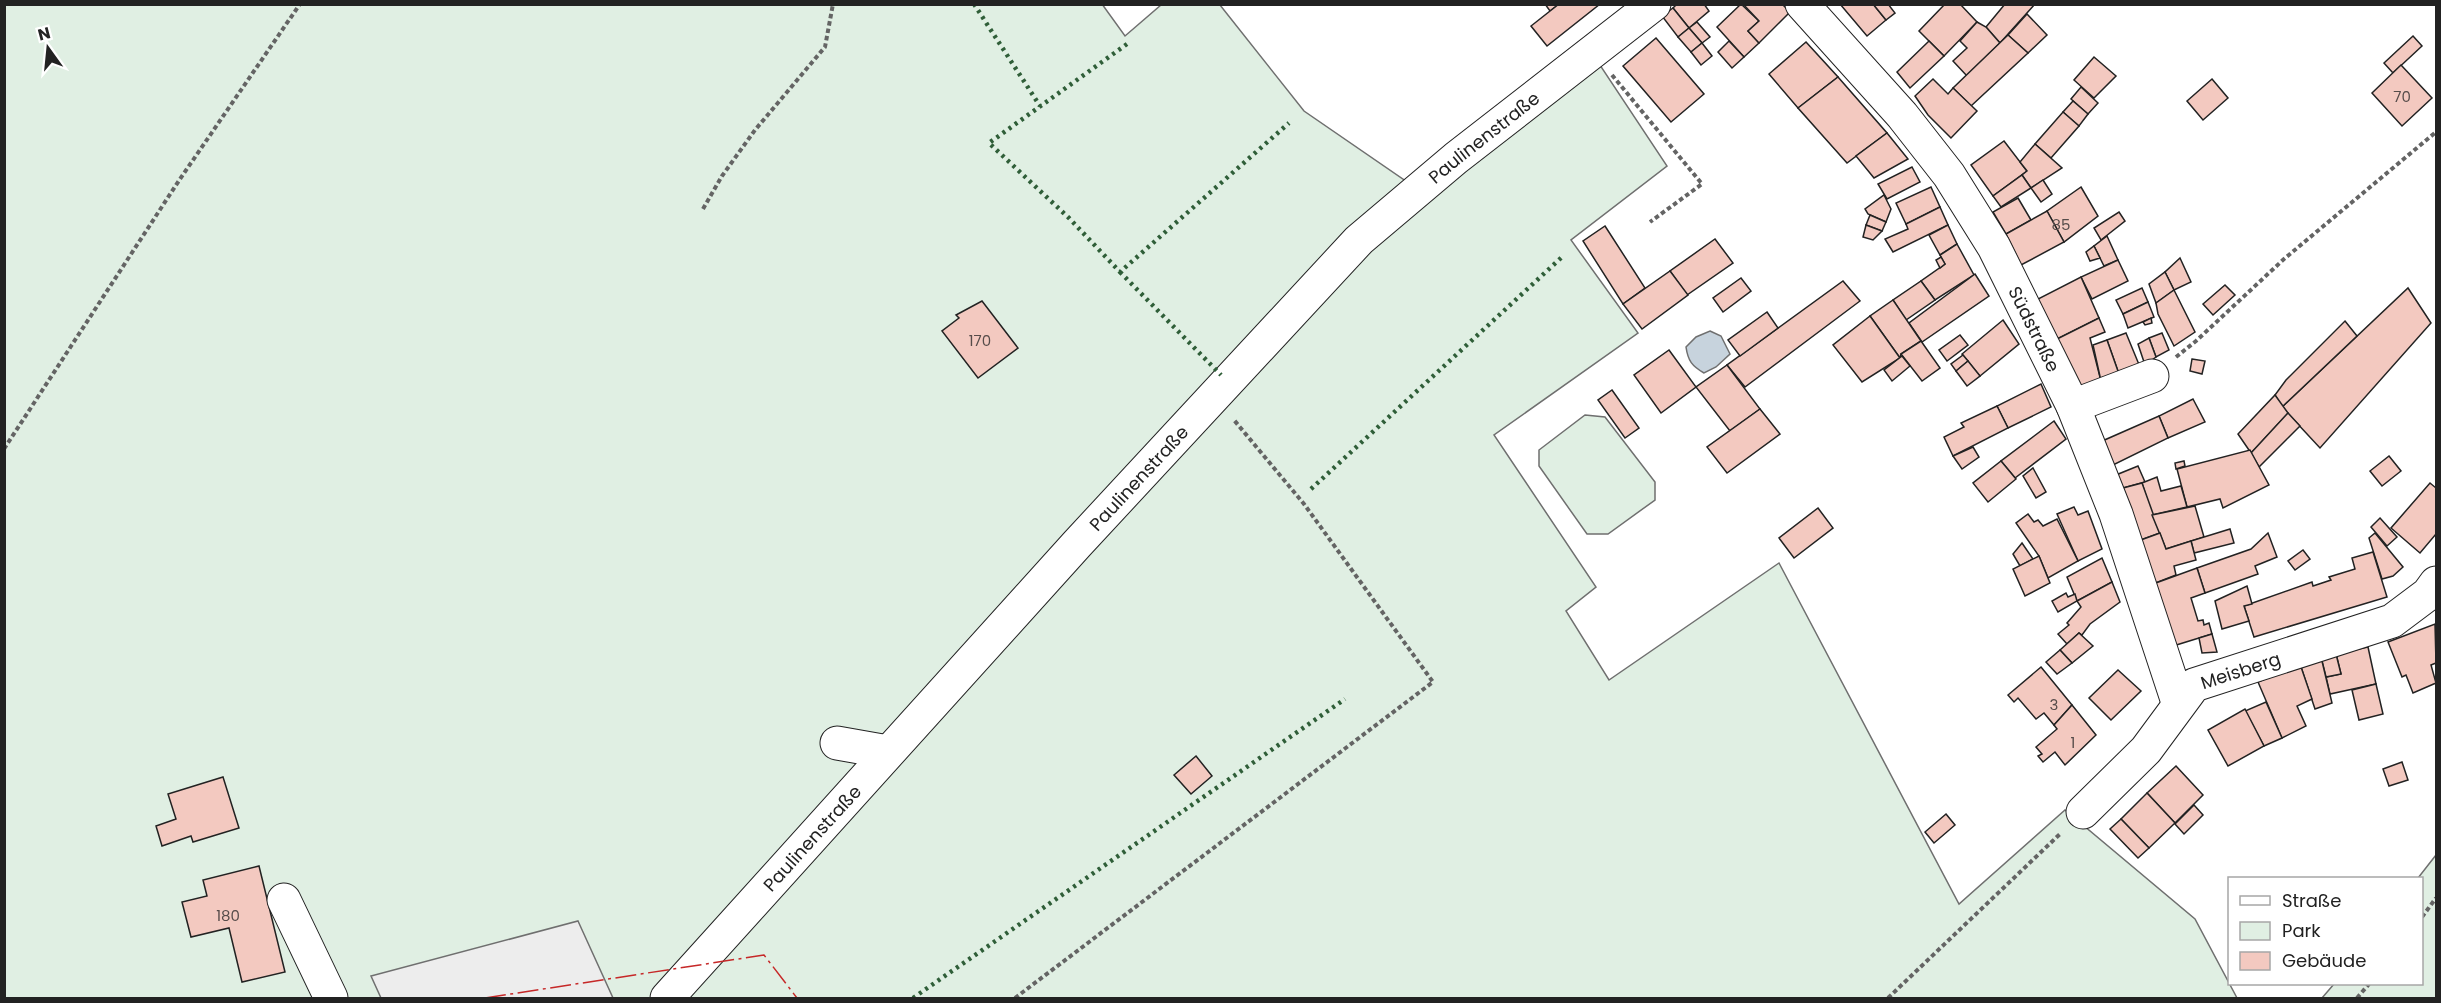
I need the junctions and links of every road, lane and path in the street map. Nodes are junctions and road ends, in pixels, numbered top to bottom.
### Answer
1 (300, 4) edge
2 (833, 4) edge
3 (1653, 4) edge
4 (1802, 4) edge
5 (1593, 51) junction
6 (2436, 132) edge
7 (703, 209) dead end
8 (1650, 222) dead end
9 (2152, 376) joint
10 (1216, 397) junction
11 (2073, 406) junction
12 (4, 449) edge
13 (2436, 583) edge
14 (2178, 702) junction
15 (837, 743) dead end
16 (888, 752) junction
17 (2083, 812) joint
18 (2436, 898) edge
19 (284, 900) dead end
20 (2423, 914) edge
21 (2368, 985) edge
22 (331, 999) edge
23 (667, 999) edge
24 (1015, 999) edge
25 (1888, 999) edge
26 (2357, 999) edge

1 - 12 path
2 - 7 path
3 - 5 street, Paulinenstraße
4 - 11 street, Südstraße
5 - 8 path
5 - 10 street, Paulinenstraße
6 - 9 path
9 - 11 street
10 - 16 street, Paulinenstraße
10 - 24 path
11 - 14 street, Südstraße
13 - 14 street, Meisberg
14 - 17 street, Meisberg
15 - 16 street
16 - 23 street, Paulinenstraße
17 - 25 path
18 - 20 path
19 - 22 street
21 - 26 path

